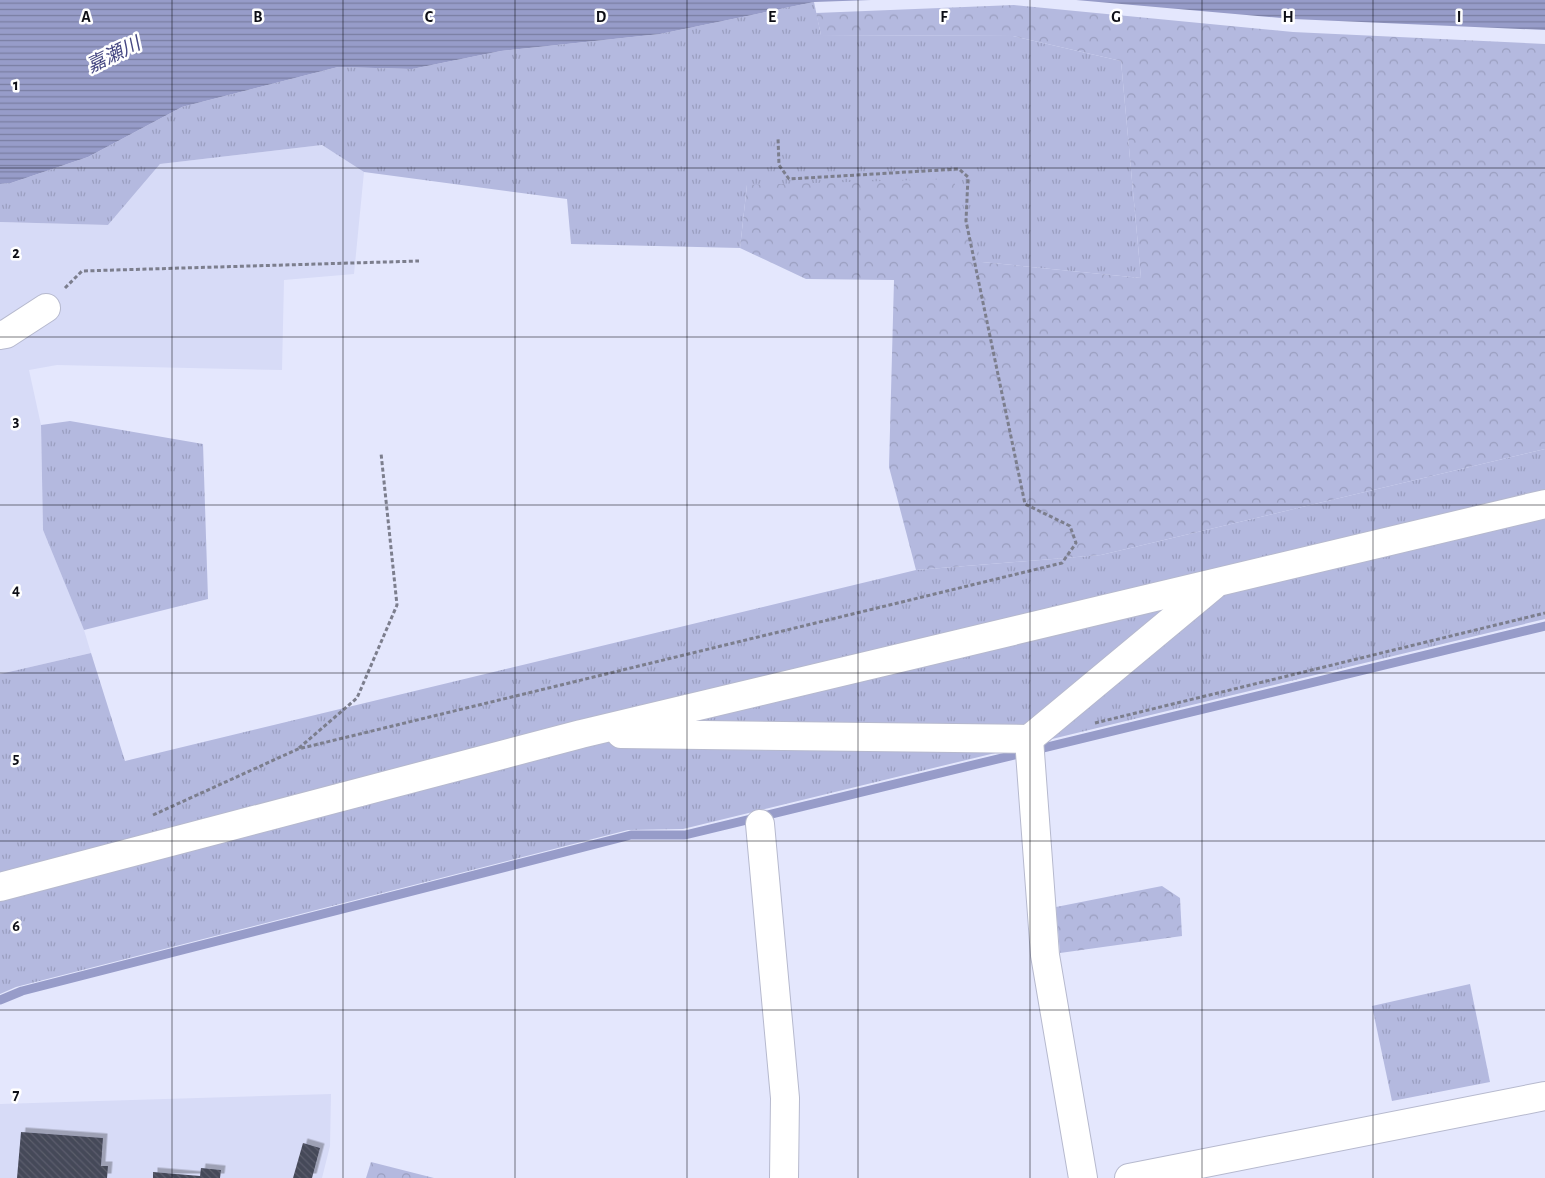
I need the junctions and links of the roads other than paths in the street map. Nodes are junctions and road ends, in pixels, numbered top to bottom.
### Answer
1 (46, 308) road end
2 (0, 335) edge
3 (1545, 504) edge
4 (1218, 582) junction
5 (581, 734) junction
6 (1029, 750) junction
7 (760, 824) dead end
8 (0, 887) edge
9 (1545, 1096) edge
10 (784, 1178) edge
11 (1083, 1178) edge
12 (1129, 1178) edge

1 - 2 street
3 - 4 street
4 - 5 street
4 - 6 street
5 - 6 street
5 - 8 street
6 - 11 street
7 - 10 street
9 - 12 street

